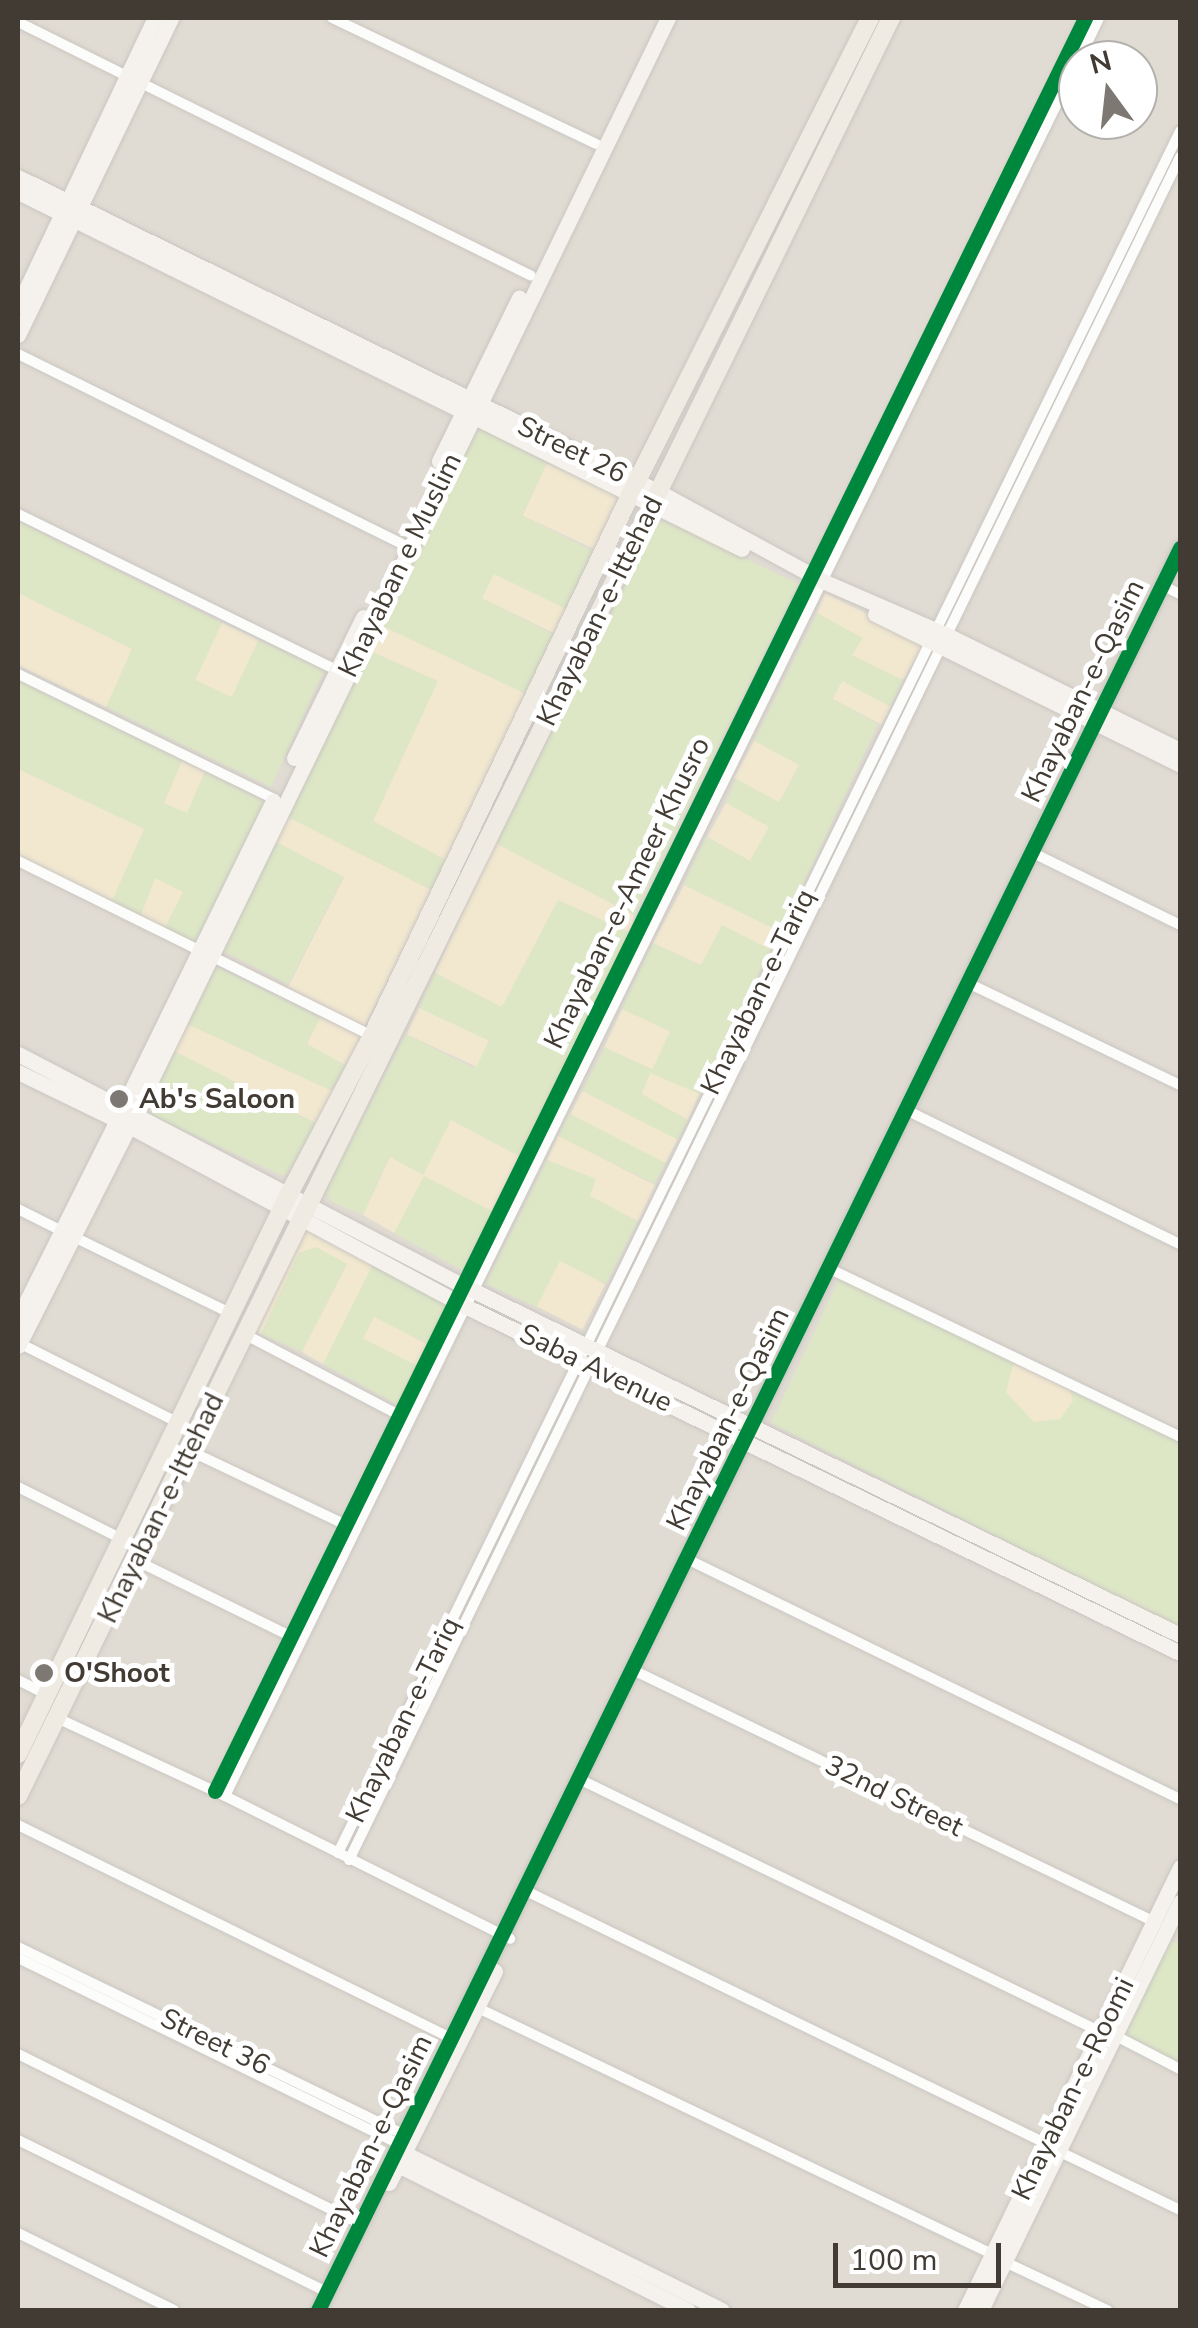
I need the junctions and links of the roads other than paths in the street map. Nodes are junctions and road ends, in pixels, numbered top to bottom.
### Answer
1 (155, 18) edge
2 (171, 18) edge
3 (332, 18) edge
4 (657, 18) edge
5 (668, 18) edge
6 (870, 18) edge
7 (891, 18) edge
8 (1085, 18) edge
9 (18, 22) edge
10 (133, 79) junction
11 (630, 85) junction
12 (1058, 101) edge
13 (1180, 131) edge
14 (596, 144) junction
15 (1180, 157) edge
16 (18, 177) edge
17 (18, 192) edge
18 (70, 210) junction
19 (983, 222) junction
20 (995, 231) junction
21 (970, 247) junction
22 (984, 253) junction
23 (531, 276) junction
24 (18, 306) edge
25 (1096, 317) junction
26 (18, 335) edge
27 (18, 354) edge
28 (470, 408) junction
29 (634, 488) junction
30 (432, 489) junction
31 (655, 497) junction
32 (18, 514) edge
33 (401, 543) junction
34 (1180, 548) edge
35 (1180, 571) edge
36 (815, 582) junction
37 (1171, 590) edge
38 (364, 627) junction
39 (937, 638) junction
40 (336, 670) junction
41 (18, 674) edge
42 (1104, 720) junction
43 (316, 725) junction
44 (1180, 750) edge
45 (1180, 765) edge
46 (274, 799) junction
47 (1037, 855) junction
48 (18, 861) edge
49 (246, 868) junction
50 (1180, 925) edge
51 (205, 953) junction
52 (772, 962) junction
53 (783, 969) junction
54 (762, 982) junction
55 (972, 985) junction
56 (774, 988) junction
57 (372, 1036) junction
58 (18, 1054) edge
59 (18, 1072) edge
60 (1180, 1085) edge
61 (912, 1112) junction
62 (126, 1116) junction
63 (285, 1202) junction
64 (18, 1210) edge
65 (307, 1213) junction
66 (66, 1234) junction
67 (1180, 1244) edge
68 (834, 1271) junction
69 (465, 1296) junction
70 (33, 1300) junction
71 (232, 1314) junction
72 (18, 1318) edge
73 (246, 1334) junction
74 (18, 1345) edge
75 (589, 1355) junction
76 (399, 1415) junction
77 (179, 1424) junction
78 (754, 1435) junction
79 (1180, 1437) edge
80 (190, 1451) junction
81 (18, 1487) edge
82 (346, 1525) junction
83 (124, 1540) junction
84 (135, 1560) junction
85 (691, 1561) junction
86 (320, 1592) junction
87 (1180, 1635) edge
88 (297, 1639) junction
89 (1180, 1653) edge
90 (637, 1672) junction
91 (18, 1680) edge
92 (47, 1695) junction
93 (57, 1718) junction
94 (18, 1754) edge
95 (583, 1781) junction
96 (220, 1794) junction
97 (18, 1796) edge
98 (1180, 1799) edge
99 (18, 1825) edge
100 (338, 1854) junction
101 (349, 1860) junction
102 (1180, 1868) edge
103 (528, 1892) junction
104 (1180, 1902) edge
105 (1167, 1931) edge
106 (506, 1938) junction
107 (18, 1946) edge
108 (18, 1958) edge
109 (478, 2008) junction
110 (1108, 2034) junction
111 (456, 2041) junction
112 (18, 2054) edge
113 (1180, 2068) edge
114 (18, 2140) edge
115 (1051, 2147) junction
116 (401, 2148) junction
117 (1180, 2210) edge
118 (360, 2224) junction
119 (18, 2233) edge
120 (998, 2258) junction
121 (328, 2292) junction
122 (174, 2310) edge
123 (318, 2310) edge
124 (329, 2310) edge
125 (688, 2310) edge
126 (722, 2310) edge
127 (965, 2310) edge
128 (981, 2310) edge
129 (1107, 2310) edge

1 - 10 street
2 - 10 street
3 - 14 street
4 - 11 street, Khayaban e Muslim
5 - 11 street, Khayaban e Muslim
6 - 29 main road, Khayaban-e-Ittehad
7 - 31 main road, Khayaban-e-Ittehad
8 - 19 street, Khayaban-e-Ameer Khusro
9 - 10 street
10 - 18 street
10 - 23 street
11 - 14 street, Khayaban e Muslim
11 - 28 street, Khayaban e Muslim
12 - 20 street, Khayaban-e-Ameer Khusro
13 - 25 street, Khayaban-e-Tariq
14 - 23 street, Khayaban e Muslim
15 - 25 street, Khayaban-e-Tariq
16 - 18 street, Street 26
17 - 18 street, Street 26
18 - 24 street
18 - 26 street
18 - 28 street, Street 26
19 - 20 street
19 - 21 street, Khayaban-e-Ameer Khusro
20 - 22 street, Khayaban-e-Ameer Khusro
21 - 22 street
21 - 36 street, Khayaban-e-Ameer Khusro
22 - 36 street, Khayaban-e-Ameer Khusro
23 - 28 street, Khayaban e Muslim
25 - 39 street, Khayaban-e-Tariq
27 - 33 street
28 - 29 street, Street 26
28 - 30 street, Khayaban e Muslim
29 - 31 street, Street 26
29 - 57 main road, Khayaban-e-Ittehad
30 - 33 street, Khayaban e Muslim
30 - 38 street, Khayaban e Muslim
31 - 36 street, Street 26
31 - 65 main road, Khayaban-e-Ittehad
32 - 40 street
33 - 38 street, Khayaban e Muslim
34 - 37 street, Khayaban-e-Qasim
35 - 37 street, Khayaban-e-Qasim
36 - 39 street, Street 26
36 - 69 street, Khayaban-e-Ameer Khusro
37 - 42 street, Khayaban-e-Qasim
38 - 40 street, Khayaban e Muslim
38 - 43 street, Khayaban e Muslim
39 - 42 street, Street 26
39 - 52 street, Khayaban-e-Tariq
39 - 53 street, Khayaban-e-Tariq
40 - 43 street, Khayaban e Muslim
41 - 46 street
42 - 44 street, Street 26
42 - 45 street, Street 26
42 - 47 street, Khayaban-e-Qasim
43 - 46 street, Khayaban e Muslim
43 - 49 street, Khayaban e Muslim
46 - 49 street, Khayaban e Muslim
47 - 50 street
47 - 55 street, Khayaban-e-Qasim
48 - 51 street
49 - 51 street, Khayaban e Muslim
51 - 57 street
51 - 62 street, Khayaban e Muslim
52 - 53 street
52 - 54 street, Khayaban-e-Tariq
53 - 56 street, Khayaban-e-Tariq
54 - 56 street
54 - 75 street, Khayaban-e-Tariq
55 - 60 street
55 - 61 street, Khayaban-e-Qasim
56 - 75 street, Khayaban-e-Tariq
57 - 63 main road, Khayaban-e-Ittehad
58 - 62 street, Saba Avenue
59 - 62 street, Saba Avenue
61 - 67 street
61 - 68 street, Khayaban-e-Qasim
62 - 63 street, Saba Avenue
62 - 66 street, Khayaban e Muslim
63 - 65 street, Saba Avenue
63 - 71 main road, Khayaban-e-Ittehad
64 - 66 street
65 - 69 street, Saba Avenue
65 - 73 main road, Khayaban-e-Ittehad
66 - 70 street, Khayaban e Muslim
66 - 71 street
68 - 78 street, Khayaban-e-Qasim
68 - 79 street
69 - 75 street, Saba Avenue
69 - 76 street, Khayaban-e-Ameer Khusro
69 - 86 street, Khayaban-e-Ameer Khusro
70 - 72 street, Khayaban e Muslim
70 - 74 street, Khayaban e Muslim
71 - 77 main road, Khayaban-e-Ittehad
73 - 76 street
73 - 80 main road, Khayaban-e-Ittehad
74 - 77 street
75 - 78 street, Saba Avenue
75 - 100 street, Khayaban-e-Tariq
75 - 101 street, Khayaban-e-Tariq
76 - 82 street, Khayaban-e-Ameer Khusro
77 - 83 main road, Khayaban-e-Ittehad
78 - 85 street, Khayaban-e-Qasim
78 - 87 street, Saba Avenue
78 - 89 street, Saba Avenue
80 - 82 street
80 - 84 main road, Khayaban-e-Ittehad
81 - 83 street
82 - 86 street, Khayaban-e-Ameer Khusro
83 - 92 main road, Khayaban-e-Ittehad
84 - 88 street
84 - 93 main road, Khayaban-e-Ittehad
85 - 90 street, Khayaban-e-Qasim
85 - 98 street
86 - 88 street, Khayaban-e-Ameer Khusro
88 - 96 street, Khayaban-e-Ameer Khusro
90 - 95 street, Khayaban-e-Qasim
90 - 105 street, 32nd Street
91 - 92 street
92 - 94 main road, Khayaban-e-Ittehad
93 - 96 street
93 - 97 main road, Khayaban-e-Ittehad
95 - 103 street, Khayaban-e-Qasim
95 - 110 street
96 - 100 street
99 - 111 street
100 - 101 street
101 - 106 street
102 - 105 street, Khayaban-e-Roomi
103 - 106 street, Khayaban-e-Qasim
103 - 115 street
104 - 105 street, Khayaban-e-Roomi
105 - 110 street, Khayaban-e-Roomi
106 - 109 street, Khayaban-e-Qasim
106 - 111 street, Khayaban-e-Qasim
107 - 116 street, Street 36
108 - 116 street, Street 36
109 - 111 street, Khayaban-e-Qasim
109 - 120 street
110 - 113 street
110 - 115 street, Khayaban-e-Roomi
111 - 116 street, Khayaban-e-Qasim
112 - 118 street
114 - 121 street
115 - 117 street
115 - 120 street, Khayaban-e-Roomi
116 - 118 street, Khayaban-e-Qasim
116 - 124 street, Khayaban-e-Qasim
116 - 125 street, Street 36
116 - 126 street, Street 36
118 - 121 street, Khayaban-e-Qasim
119 - 122 street
120 - 127 street, Khayaban-e-Roomi
120 - 128 street, Khayaban-e-Roomi
120 - 129 street
121 - 123 street, Khayaban-e-Qasim

